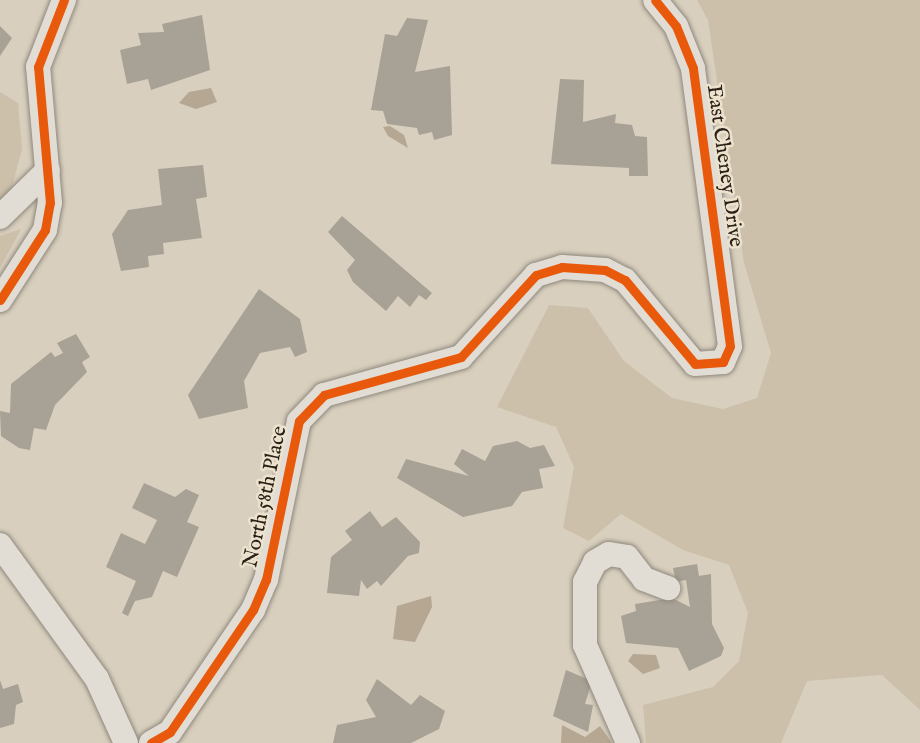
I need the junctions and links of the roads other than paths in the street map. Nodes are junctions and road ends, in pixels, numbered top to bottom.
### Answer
1 (64, 0) edge
2 (654, 0) edge
3 (48, 170) junction
4 (0, 217) edge
5 (0, 300) edge
6 (730, 346) joint
7 (0, 545) edge
8 (668, 588) dead end
9 (126, 743) edge
10 (151, 743) edge
11 (628, 743) edge

1 - 3 street
2 - 6 street, East Cheney Drive
3 - 4 street
3 - 5 street
6 - 10 street, North 58th Place
7 - 9 street
8 - 11 street

